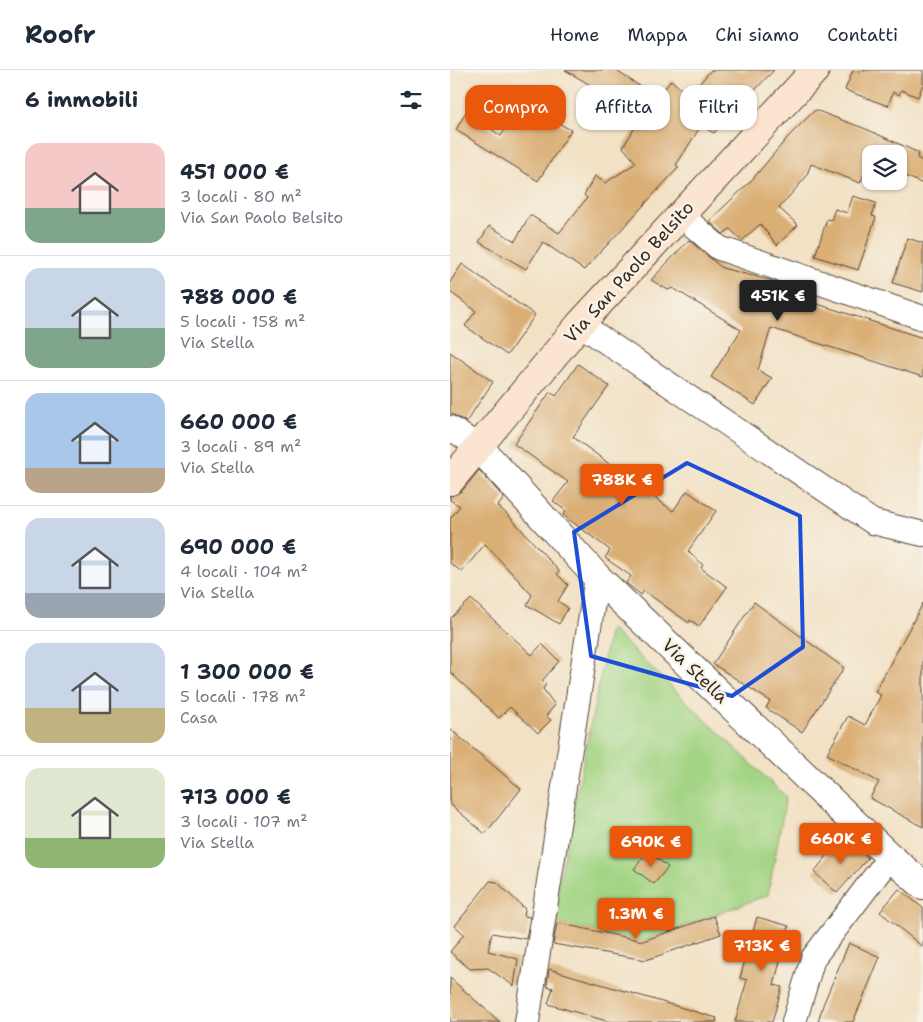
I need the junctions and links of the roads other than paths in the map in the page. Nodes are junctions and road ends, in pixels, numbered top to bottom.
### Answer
1 (815, 70) edge
2 (681, 215) junction
3 (923, 318) edge
4 (580, 324) junction
5 (450, 428) edge
6 (478, 446) junction
7 (450, 481) edge
8 (923, 534) edge
9 (597, 577) junction
10 (890, 857) junction
11 (923, 885) edge
12 (527, 1022) edge
13 (794, 1022) edge

1 - 2 main road, Via San Paolo Belsito
2 - 3 street
2 - 4 main road, Via San Paolo Belsito
4 - 6 main road, Via San Paolo Belsito
4 - 8 street
5 - 6 street
6 - 7 main road, Via San Paolo Belsito
6 - 9 street, Via Stella
9 - 10 street, Via Stella
9 - 12 street
10 - 11 street, Via Stella
10 - 13 street

